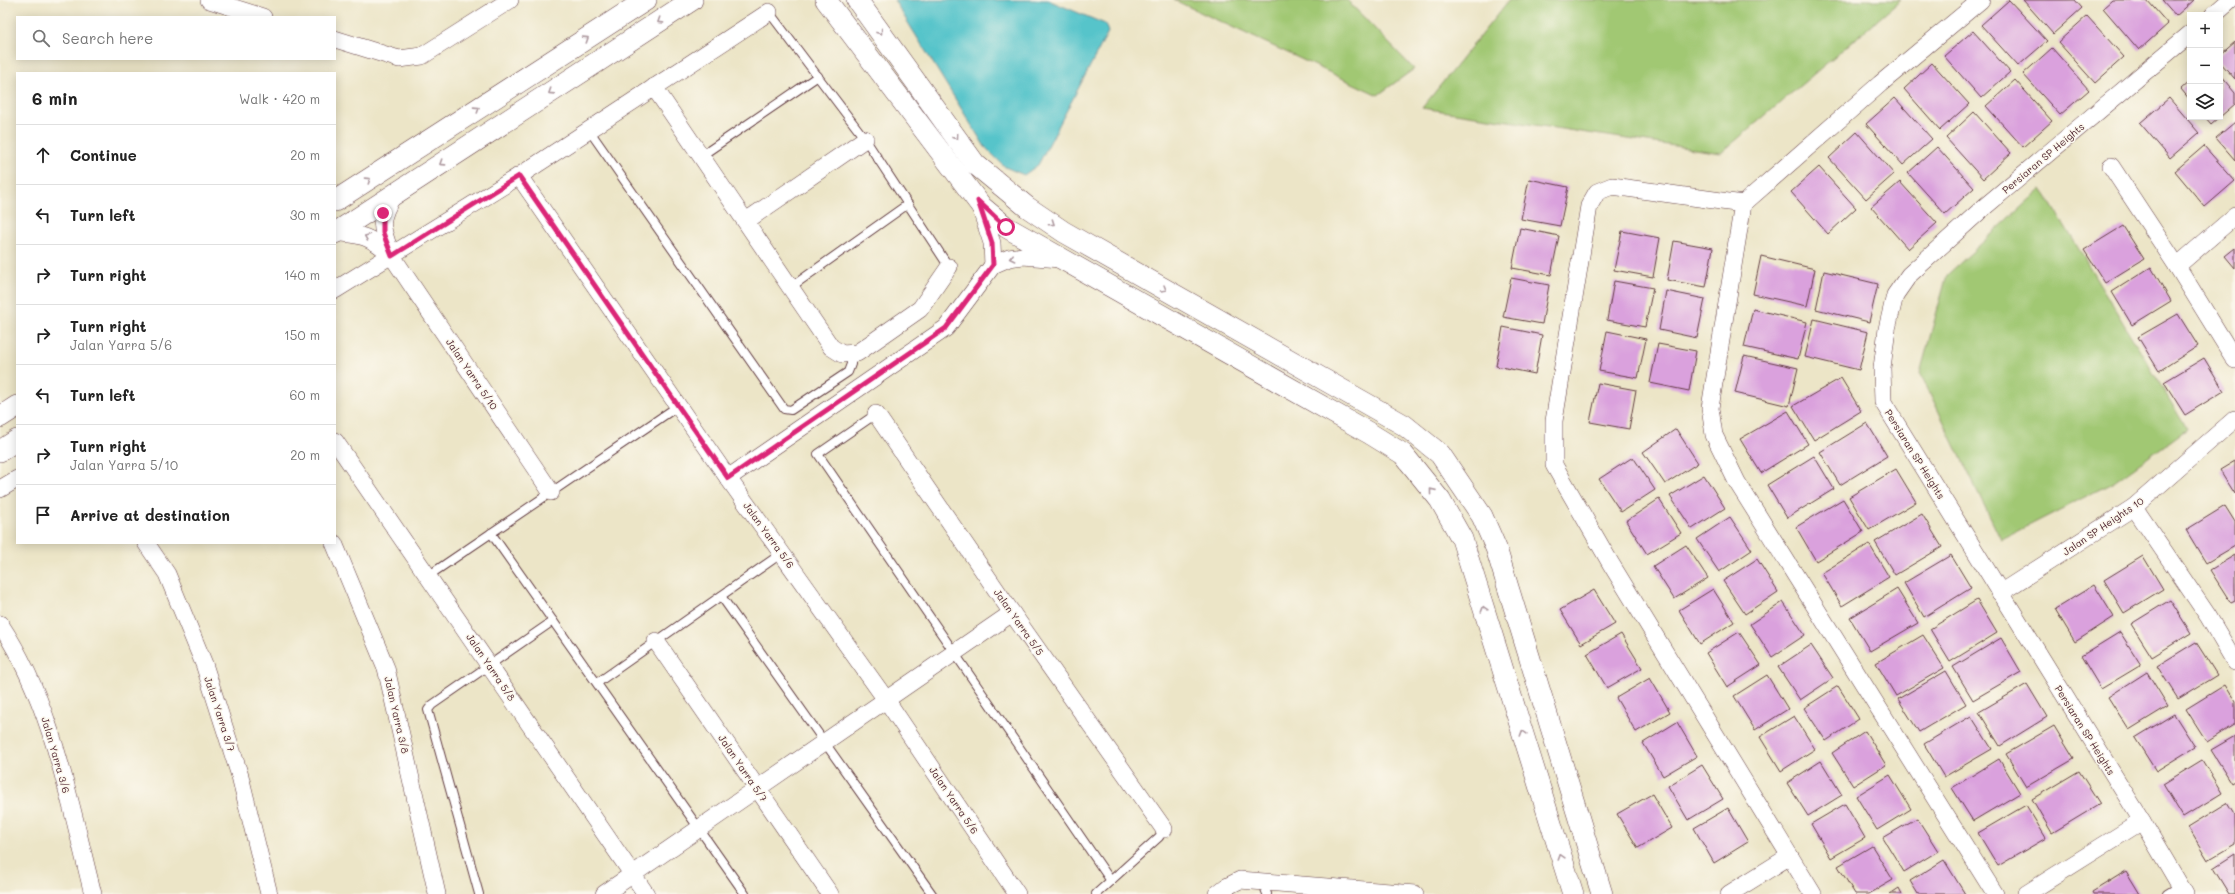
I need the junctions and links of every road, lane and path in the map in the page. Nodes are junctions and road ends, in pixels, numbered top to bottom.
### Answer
1 (209, 0) edge
2 (510, 0) edge
3 (646, 0) edge
4 (692, 0) edge
5 (826, 0) edge
6 (857, 0) edge
7 (1981, 0) edge
8 (2230, 0) edge
9 (768, 12) joint
10 (2216, 12) edge
11 (261, 16) edge
12 (2187, 37) edge
13 (336, 39) edge
14 (818, 76) junction
15 (654, 87) junction
16 (589, 130) junction
17 (865, 138) junction
18 (701, 156) junction
19 (2111, 166) dead end
20 (519, 176) junction
21 (394, 194) junction
22 (336, 200) edge
23 (978, 201) junction
24 (908, 204) junction
25 (1744, 204) junction
26 (2235, 216) edge
27 (746, 221) junction
28 (336, 232) edge
29 (336, 233) edge
30 (392, 256) junction
31 (1061, 259) junction
32 (993, 265) junction
33 (2177, 266) junction
34 (949, 267) joint
35 (790, 288) junction
36 (336, 289) edge
37 (851, 354) junction
38 (2235, 360) edge
39 (678, 406) junction
40 (16, 407) edge
41 (876, 414) joint
42 (0, 417) edge
43 (2235, 419) edge
44 (16, 441) edge
45 (336, 441) edge
46 (0, 451) edge
47 (728, 478) junction
48 (16, 480) edge
49 (0, 489) edge
50 (551, 492) junction
51 (2134, 507) junction
52 (491, 533) junction
53 (147, 544) edge
54 (334, 544) edge
55 (782, 553) junction
56 (428, 576) junction
57 (2000, 593) junction
58 (721, 596) junction
59 (1012, 613) junction
60 (553, 621) junction
61 (0, 624) edge
62 (656, 641) junction
63 (955, 653) junction
64 (2235, 662) edge
65 (489, 665) junction
66 (597, 683) junction
67 (887, 701) junction
68 (825, 743) junction
69 (757, 789) junction
70 (2142, 821) junction
71 (699, 829) junction
72 (1164, 829) joint
73 (1790, 856) junction
74 (632, 874) junction
75 (1111, 881) junction
76 (1264, 888) edge
77 (1352, 891) edge
78 (2177, 891) edge
79 (93, 894) edge
80 (269, 894) edge
81 (437, 894) edge
82 (479, 894) edge
83 (604, 894) edge
84 (646, 894) edge
85 (745, 894) edge
86 (830, 894) edge
87 (932, 894) edge
88 (1017, 894) edge
89 (1096, 894) edge
90 (1218, 894) edge
91 (1415, 894) edge
92 (1573, 894) edge
93 (1602, 894) edge
94 (1729, 894) edge
95 (1813, 894) edge
96 (1995, 894) edge
97 (2026, 894) edge

1 - 11 street
2 - 13 street
22 -> 3 street
4 -> 21 street
5 - 23 street
6 -> 93 street
7 - 25 street
8 - 10 street
9 - 14 lane
9 - 15 street
12 - 57 street, Persiaran SP Heights
14 - 17 lane
14 - 18 lane
15 - 16 street
15 - 18 street
16 - 20 street
16 - 37 lane
17 - 24 lane
17 - 27 street
18 - 27 street
19 - 33 street
20 - 30 street
20 - 39 street, Jalan Yarra 5/6
21 - 28 street
21 - 30 street, Jalan Yarra 5/10
23 - 31 street
23 - 32 street
24 - 34 lane
24 - 35 lane
25 - 73 street
25 - 96 street
26 - 33 street
27 - 35 street
30 -> 29 street, Jalan Yarra 5/10
30 - 36 street
30 - 50 street, Jalan Yarra 5/10
31 -> 32 street
92 -> 31 street
32 - 47 street
33 - 38 street
34 - 37 street
35 - 37 street
39 - 47 street, Jalan Yarra 5/6
39 - 50 lane
40 - 42 street
41 - 59 street, Jalan Yarra 5/5
41 - 63 lane
43 - 51 street, Jalan SP Heights 10
44 - 46 street
45 - 56 street, Jalan Yarra 5/8
47 - 55 street, Jalan Yarra 5/6
48 - 49 street
50 - 52 lane
51 - 57 street, Jalan SP Heights 10
51 - 64 street
52 - 56 lane
52 - 60 lane
53 - 80 street, Jalan Yarra 3/7
54 - 81 street, Jalan Yarra 3/8
55 - 58 lane
55 - 67 street, Jalan Yarra 5/6
56 - 65 street, Jalan Yarra 5/8
57 - 70 street, Persiaran SP Heights
58 - 62 lane
58 - 68 lane
59 - 63 street
59 - 72 street, Jalan Yarra 5/5
60 - 65 lane
60 - 66 lane
61 - 79 street, Jalan Yarra 3/6
62 - 66 lane
62 - 69 street, Jalan Yarra 5/7
63 - 67 street
63 - 75 lane
65 - 74 street, Jalan Yarra 5/8
65 - 82 lane
66 - 71 lane
67 - 68 street
67 - 88 street, Jalan Yarra 5/6
68 - 69 street
68 - 87 lane
69 - 71 street
69 - 86 street, Jalan Yarra 5/7
70 - 78 street, Persiaran SP Heights
70 - 97 street
71 - 74 street
71 - 85 lane
72 - 75 lane
73 - 94 street
73 - 95 street
74 - 83 street
74 - 84 street, Jalan Yarra 5/8
75 - 89 lane
76 - 77 street
76 - 90 street
77 - 91 street

